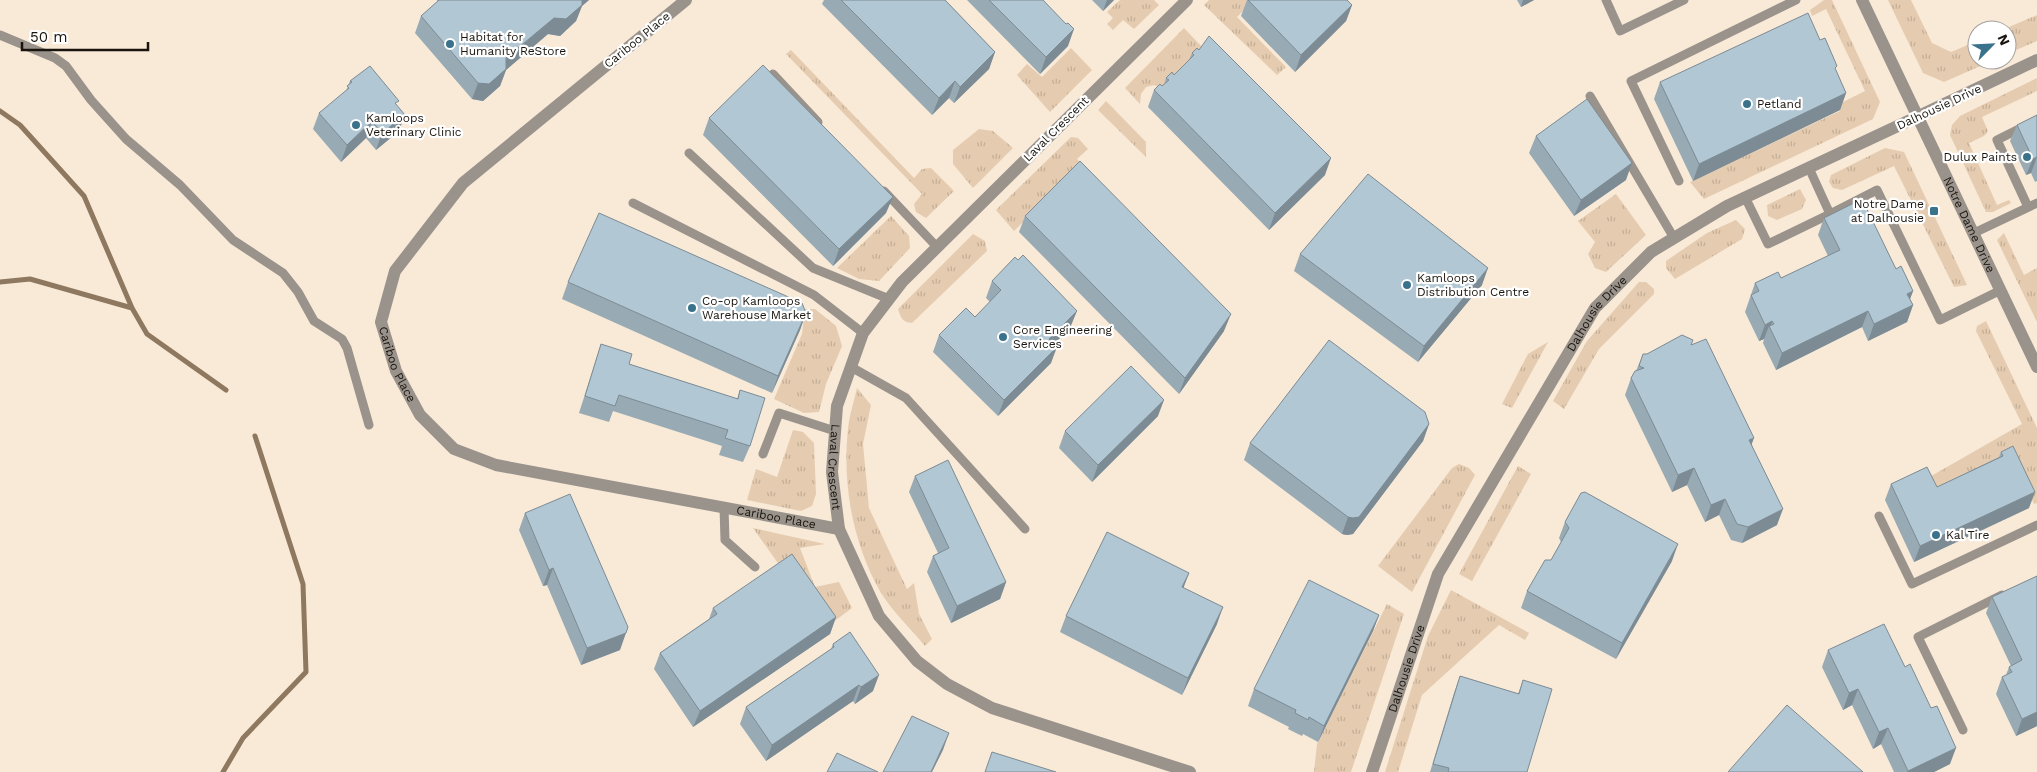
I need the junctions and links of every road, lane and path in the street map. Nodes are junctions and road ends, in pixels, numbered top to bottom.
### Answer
1 (686, 0) edge
2 (1187, 0) edge
3 (1606, 0) edge
4 (1684, 0) edge
5 (1796, 0) edge
6 (1862, 0) edge
7 (0, 36) edge
8 (2037, 60) edge
9 (773, 74) edge
10 (1590, 96) dead end
11 (1920, 116) junction
12 (2037, 120) edge
13 (828, 132) edge
14 (689, 153) dead end
15 (1808, 168) junction
16 (1679, 181) dead end
17 (876, 182) edge
18 (1745, 197) junction
19 (633, 203) dead end
20 (2033, 205) edge
21 (1830, 214) junction
22 (1974, 234) junction
23 (1674, 238) junction
24 (937, 247) junction
25 (2001, 290) junction
26 (889, 299) junction
27 (863, 333) junction
28 (851, 367) junction
29 (2037, 367) edge
30 (369, 425) dead end
31 (835, 431) junction
32 (763, 454) dead end
33 (724, 507) junction
34 (1879, 516) dead end
35 (2037, 525) edge
36 (839, 529) junction
37 (1025, 529) dead end
38 (755, 567) dead end
39 (2012, 590) edge
40 (1963, 730) dead end
41 (1190, 772) edge
42 (1372, 772) edge

1 - 33 street, Cariboo Place
2 - 24 street, Laval Crescent
3 - 4 lane
5 - 16 lane
6 - 11 street, Notre Dame Drive
7 - 30 lane
8 - 11 street, Dalhousie Drive
9 - 13 lane
10 - 23 lane
11 - 15 street, Dalhousie Drive
11 - 22 street, Notre Dame Drive
12 - 20 lane
14 - 26 lane
15 - 18 street, Dalhousie Drive
15 - 21 lane
17 - 24 lane
18 - 21 lane
18 - 23 street, Dalhousie Drive
19 - 27 lane
20 - 22 lane
21 - 25 lane
22 - 25 street, Notre Dame Drive
23 - 42 street, Dalhousie Drive
24 - 26 street, Laval Crescent
25 - 29 street, Notre Dame Drive
26 - 27 street, Laval Crescent
27 - 28 street, Laval Crescent
28 - 31 street, Laval Crescent
28 - 37 lane
31 - 32 lane
31 - 36 street, Laval Crescent
33 - 36 street, Cariboo Place
33 - 38 lane
34 - 35 lane
36 - 41 street, Laval Crescent
39 - 40 lane

